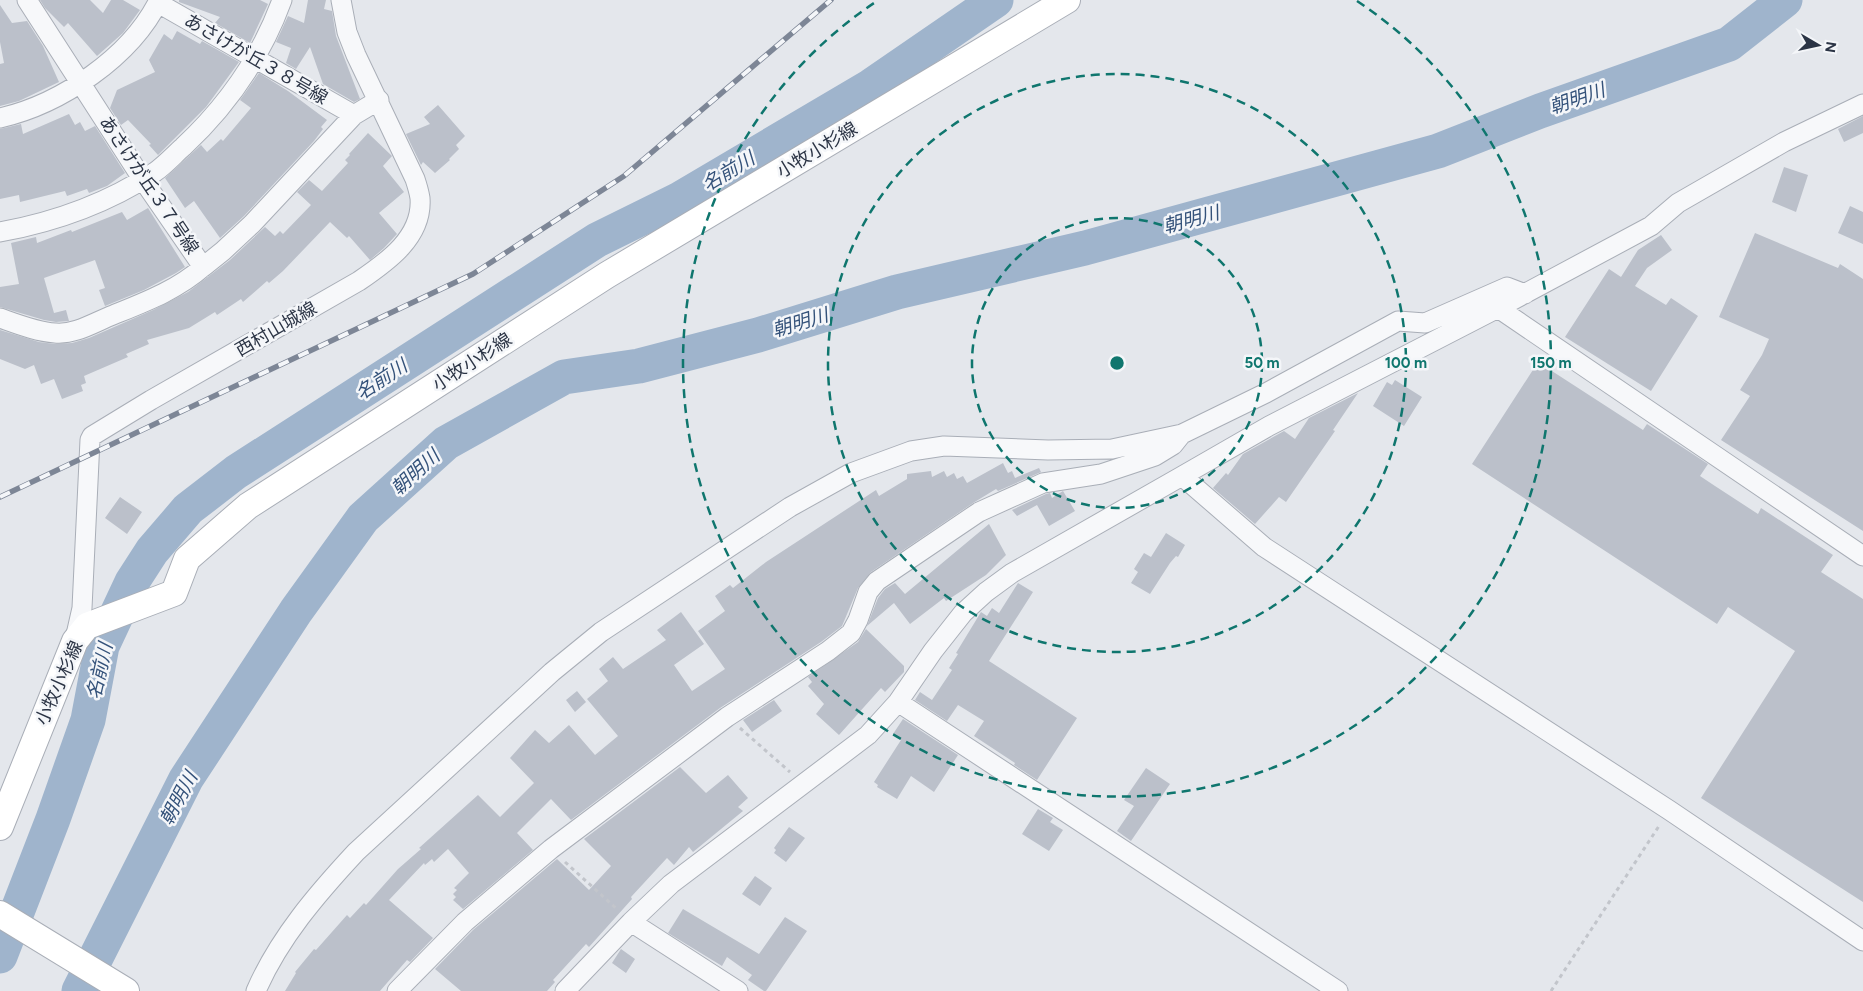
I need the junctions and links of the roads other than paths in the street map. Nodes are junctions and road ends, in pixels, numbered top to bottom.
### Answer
1 (27, 0) edge
2 (282, 0) edge
3 (341, 0) edge
4 (1067, 0) edge
5 (159, 2) edge
6 (255, 59) junction
7 (82, 82) junction
8 (379, 100) junction
9 (1863, 104) edge
10 (354, 116) junction
11 (0, 118) edge
12 (143, 180) junction
13 (0, 232) edge
14 (203, 267) junction
15 (1525, 294) junction
16 (1498, 308) junction
17 (0, 318) edge
18 (1182, 434) junction
19 (1182, 476) junction
20 (1863, 556) edge
21 (81, 634) junction
22 (898, 702) junction
23 (0, 827) edge
24 (0, 914) edge
25 (631, 922) junction
26 (1863, 941) edge
27 (126, 991) edge
28 (256, 991) edge
29 (397, 991) edge
30 (565, 991) edge
31 (738, 991) edge
32 (1338, 991) edge

1 - 7 street, あさけが丘３７号線
2 - 6 street
3 - 8 street, 西村山城線
4 - 21 main road, 小牧小杉線
5 - 6 street, あさけが丘３８号線
5 - 7 street
6 - 10 street, あさけが丘３８号線
6 - 12 street
7 - 11 street
7 - 12 street, あさけが丘３７号線
8 - 10 street, あさけが丘３７号線
8 - 21 street, 西村山城線
9 - 15 street
10 - 14 street, あさけが丘３７号線
12 - 13 street
12 - 14 street, あさけが丘３７号線
14 - 17 street
15 - 16 street
15 - 18 street
16 - 19 street
16 - 20 street
18 - 28 street
18 - 29 street
19 - 22 street
19 - 26 street
21 - 23 main road, 小牧小杉線
22 - 25 street
22 - 32 street
24 - 27 main road
25 - 30 street
25 - 31 street

